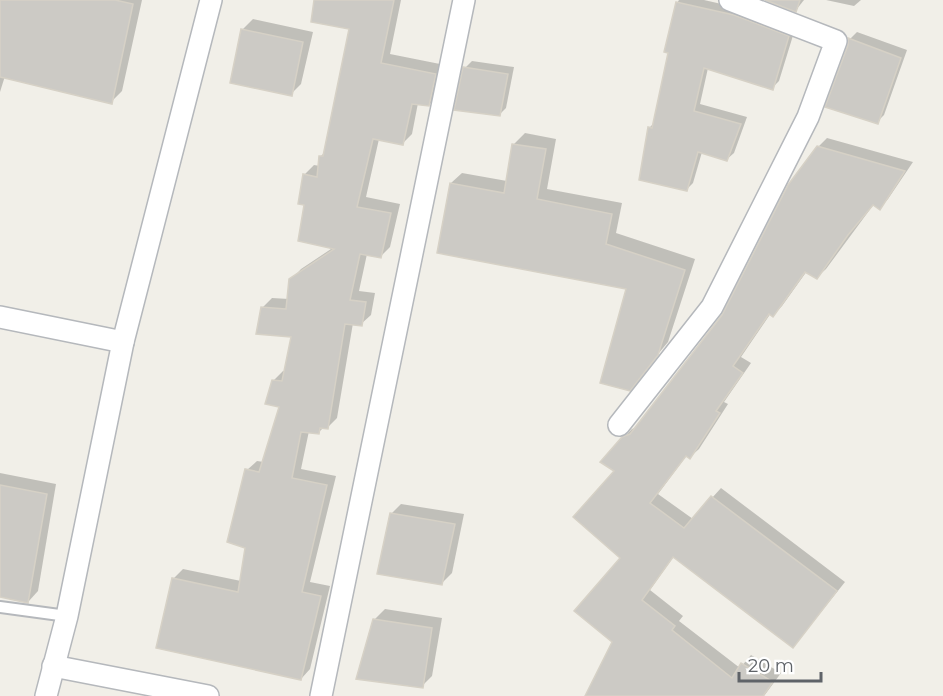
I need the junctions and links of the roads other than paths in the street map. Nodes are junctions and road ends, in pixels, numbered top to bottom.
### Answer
1 (211, 0) edge
2 (464, 0) edge
3 (730, 0) edge
4 (0, 317) edge
5 (123, 342) junction
6 (619, 425) dead end
7 (0, 607) edge
8 (67, 616) junction
9 (53, 666) junction
10 (46, 696) edge
11 (208, 696) edge
12 (321, 696) edge

1 - 5 street
2 - 12 street
3 - 6 street
4 - 5 street
5 - 8 street
7 - 8 lane
8 - 9 street
9 - 10 street
9 - 11 street

